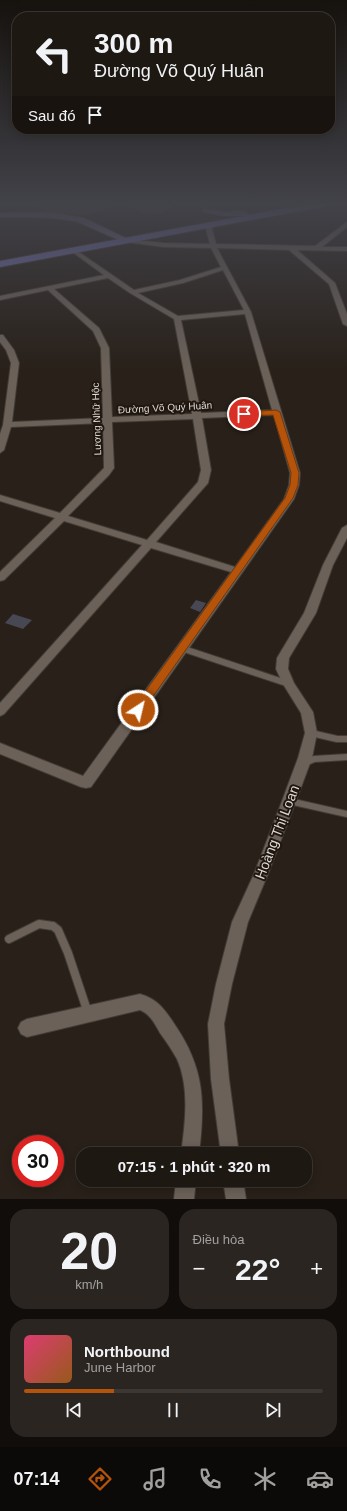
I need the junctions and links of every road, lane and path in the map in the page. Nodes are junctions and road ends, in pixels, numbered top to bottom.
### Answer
1 (26, 259) edge
2 (85, 259) edge
3 (219, 259) edge
4 (304, 259) edge
5 (0, 264) edge
6 (224, 268) junction
7 (108, 276) junction
8 (49, 288) junction
9 (132, 292) junction
10 (0, 298) edge
11 (248, 312) junction
12 (177, 318) junction
13 (347, 324) edge
14 (0, 337) edge
15 (10, 350) junction
16 (0, 352) edge
17 (276, 412) junction
18 (197, 416) junction
19 (107, 420) junction
20 (7, 425) junction
21 (0, 450) edge
22 (0, 498) edge
23 (62, 517) junction
24 (347, 528) edge
25 (149, 544) junction
26 (238, 571) junction
27 (0, 578) edge
28 (181, 648) junction
29 (289, 684) junction
30 (0, 711) edge
31 (311, 736) junction
32 (347, 739) edge
33 (0, 748) edge
34 (347, 757) edge
35 (304, 761) junction
36 (289, 801) junction
37 (347, 814) edge
38 (9, 939) dead end
39 (88, 1013) junction
40 (27, 1028) dead end
41 (191, 1147) edge
42 (229, 1147) edge
43 (185, 1187) edge
44 (234, 1187) edge
45 (184, 1199) edge
46 (236, 1199) edge

1 - 5 main road
2 - 7 street
3 - 6 street
4 - 13 street
6 - 9 street
6 - 11 street
7 - 8 street
7 - 9 street
8 - 10 street
8 - 19 street, Lương Nhữ Hộc
9 - 12 street
11 - 12 street
11 - 17 street
12 - 18 street
14 - 15 street
15 - 16 street
15 - 20 street
17 - 18 street, Đường Võ Quý Huân
17 - 26 street
18 - 19 street, Đường Võ Quý Huân
18 - 25 street
19 - 20 street, Đường Võ Quý Huân
19 - 23 street, Lương Nhữ Hộc
20 - 21 street
22 - 23 street
23 - 25 street
23 - 27 street, Lương Nhữ Hộc
24 - 29 street, Hoàng Thị Loan
25 - 26 street
25 - 30 street
26 - 28 street
28 - 29 lane
28 - 33 street
29 - 31 street, Hoàng Thị Loan
31 - 32 lane
31 - 35 street, Hoàng Thị Loan
34 - 35 lane
35 - 36 street, Hoàng Thị Loan
36 - 37 lane
36 - 42 street, Hoàng Thị Loan
38 - 39 lane
39 - 40 street
39 - 41 street
43 - 45 street
44 - 46 street

